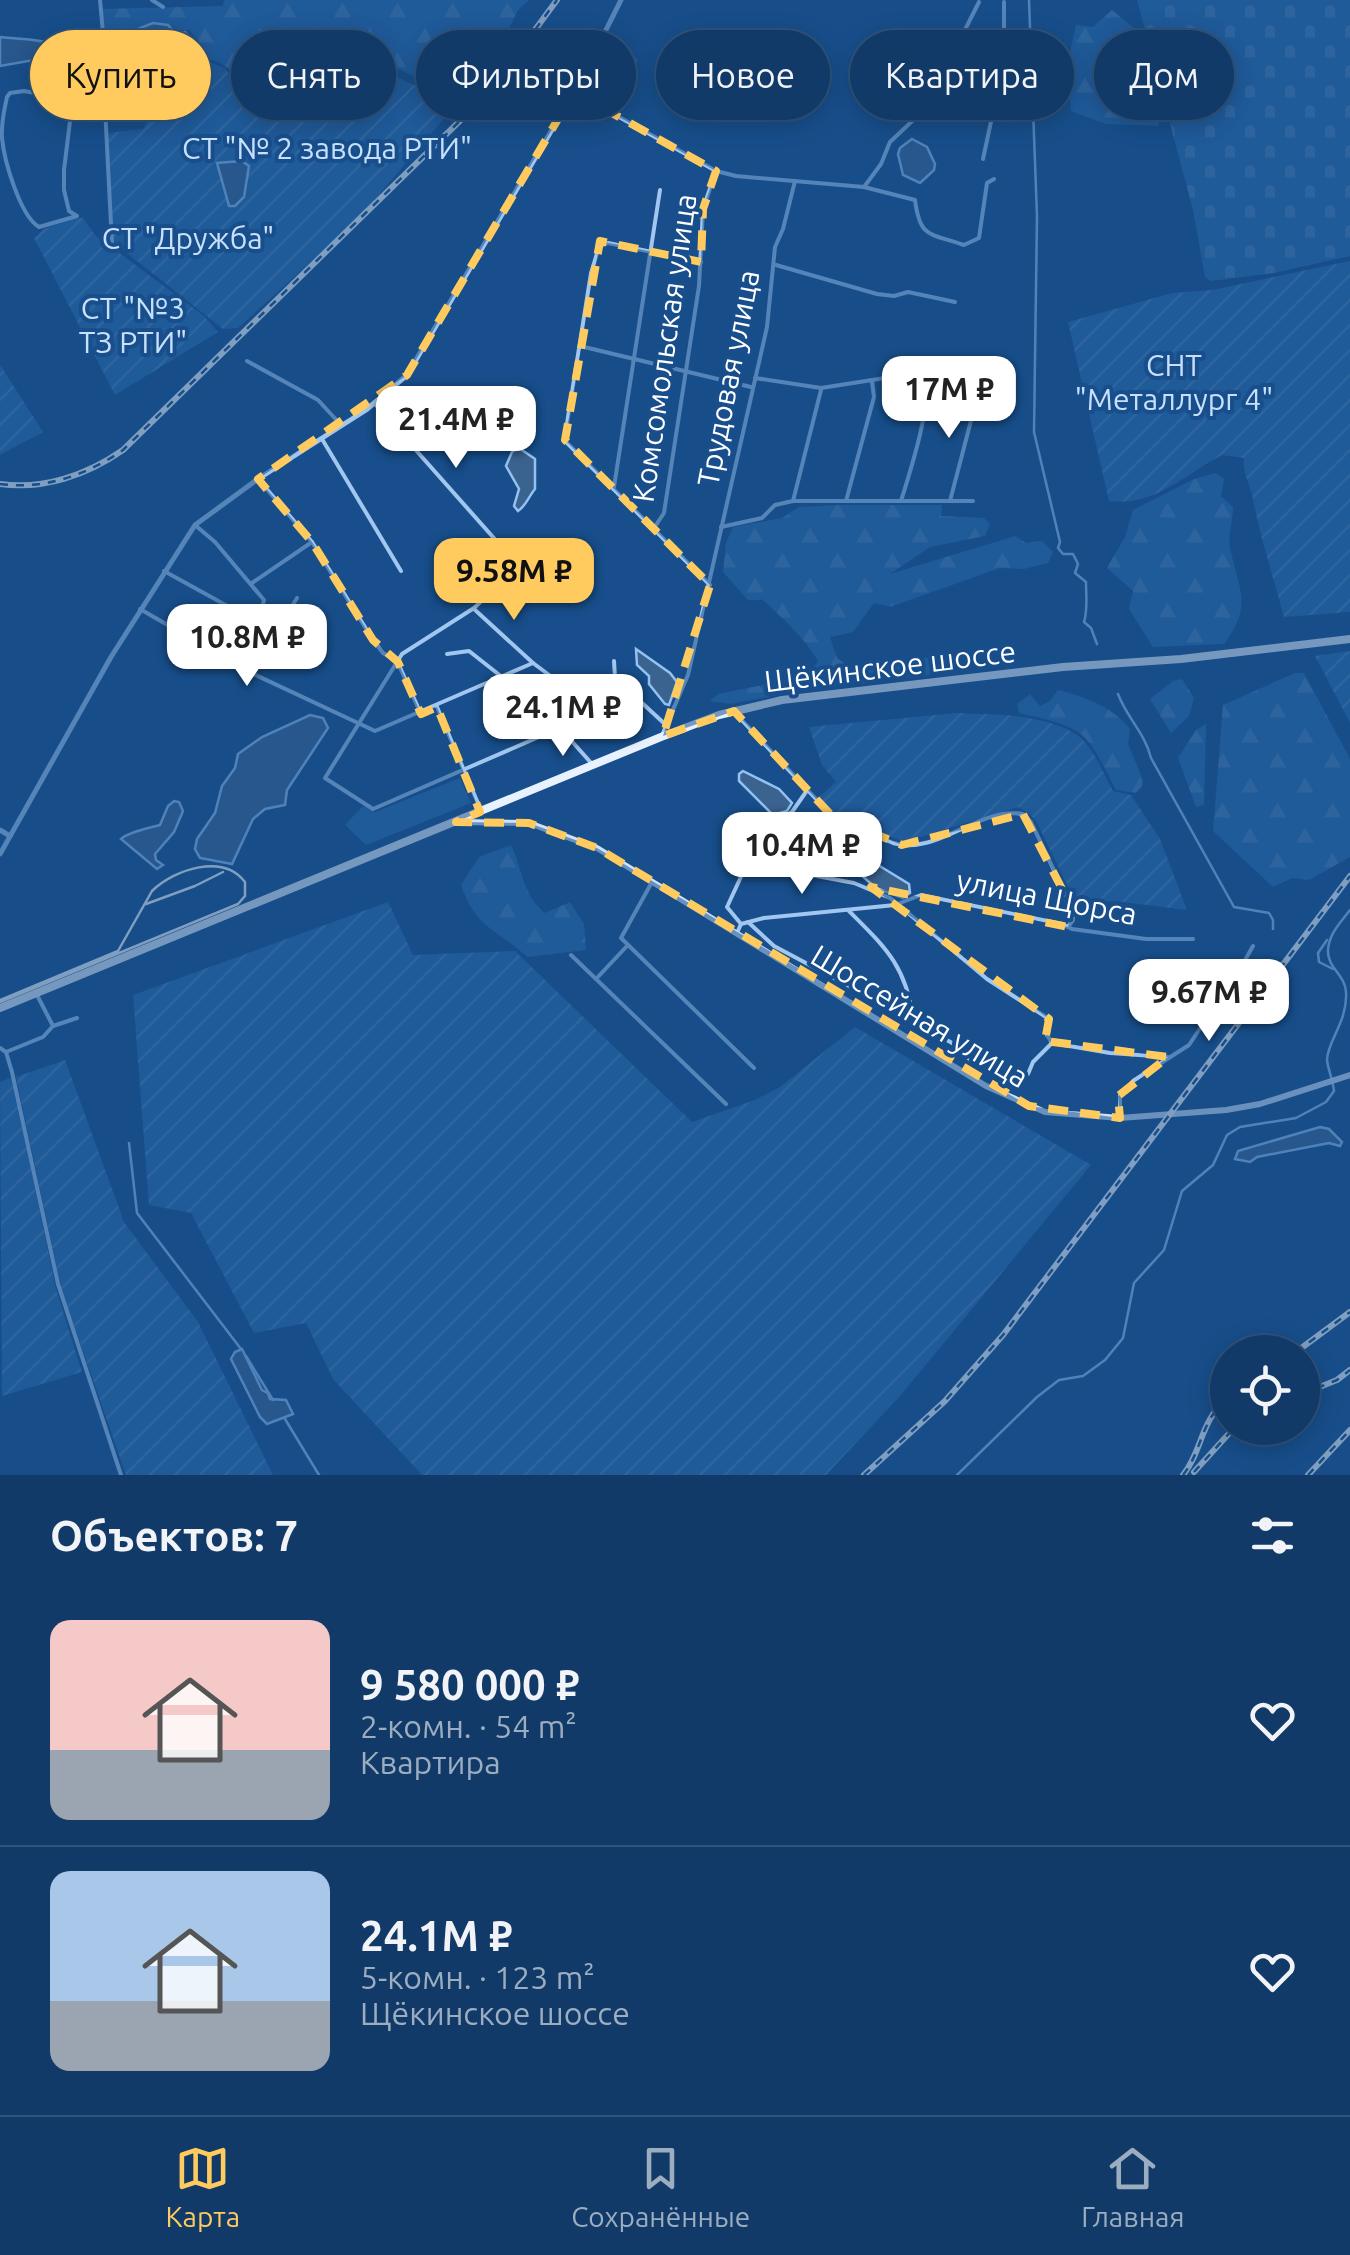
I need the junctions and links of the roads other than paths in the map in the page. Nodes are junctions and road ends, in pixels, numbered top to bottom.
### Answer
1 (100, 0) edge
2 (152, 0) edge
3 (621, 0) edge
4 (979, 2) edge
5 (1004, 2) edge
6 (163, 6) dead end
7 (102, 30) edge
8 (608, 30) edge
9 (964, 30) edge
10 (1003, 30) edge
11 (72, 105) joint
12 (106, 120) edge
13 (557, 120) edge
14 (624, 120) edge
15 (911, 120) edge
16 (992, 120) edge
17 (984, 159) dead end
18 (716, 171) junction
19 (994, 179) dead end
20 (795, 181) junction
21 (864, 187) junction
22 (660, 190) dead end
23 (112, 244) dead end
24 (651, 252) junction
25 (702, 262) junction
26 (774, 264) junction
27 (955, 302) dead end
28 (580, 346) junction
29 (635, 358) junction
30 (247, 361) dead end
31 (685, 370) junction
32 (926, 372) junction
33 (755, 378) junction
34 (872, 381) junction
35 (752, 387) junction
36 (822, 388) junction
37 (375, 404) junction
38 (342, 426) junction
39 (322, 440) junction
40 (258, 479) junction
41 (614, 487) junction
42 (846, 500) junction
43 (973, 500) dead end
44 (901, 501) junction
45 (950, 501) junction
46 (792, 502) junction
47 (195, 525) junction
48 (721, 527) junction
49 (653, 529) junction
50 (312, 542) junction
51 (538, 545) dead end
52 (164, 570) junction
53 (401, 570) dead end
54 (252, 583) junction
55 (710, 585) junction
56 (494, 590) dead end
57 (298, 598) dead end
58 (474, 608) junction
59 (140, 609) junction
60 (260, 624) junction
61 (1350, 640) edge
62 (447, 654) dead end
63 (614, 661) dead end
64 (398, 662) junction
65 (533, 663) junction
66 (247, 671) junction
67 (502, 677) junction
68 (615, 678) junction
69 (437, 707) junction
70 (593, 708) junction
71 (734, 711) junction
72 (421, 714) junction
73 (358, 723) junction
74 (667, 726) junction
75 (560, 728) junction
76 (661, 737) junction
77 (593, 766) junction
78 (465, 768) junction
79 (808, 789) junction
80 (481, 812) junction
81 (456, 822) junction
82 (0, 830) edge
83 (10, 836) junction
84 (0, 854) edge
85 (747, 862) junction
86 (652, 881) junction
87 (895, 905) junction
88 (848, 910) junction
89 (744, 923) junction
90 (1068, 927) junction
91 (737, 933) junction
92 (1193, 939) dead end
93 (627, 946) junction
94 (1254, 946) dead end
95 (571, 955) dead end
96 (595, 980) junction
97 (36, 993) junction
98 (0, 1008) edge
99 (77, 1018) dead end
100 (913, 1020) junction
101 (53, 1026) junction
102 (1052, 1042) junction
103 (0, 1048) edge
104 (6, 1052) junction
105 (1168, 1057) junction
106 (754, 1068) dead end
107 (1350, 1075) edge
108 (726, 1104) dead end
109 (1120, 1118) junction
110 (120, 1475) edge

1 - 7 street
2 - 6 street
3 - 8 street
4 - 9 street
5 - 10 street
11 - 11 street
12 - 23 street
13 - 37 street
14 - 18 street
15 - 21 street
16 - 17 street
18 - 20 street
18 - 25 street, Комсомольская улица
19 - 21 street
20 - 21 street
20 - 26 street, Трудовая улица
22 - 24 street
24 - 25 street
24 - 28 street
24 - 29 street
25 - 31 street, Комсомольская улица
26 - 27 street
26 - 33 street, Трудовая улица
28 - 29 street
28 - 41 street
29 - 31 street
29 - 41 street
30 - 38 street
31 - 35 street
31 - 49 street, Комсомольская улица
32 - 34 street
32 - 44 street
32 - 45 street
33 - 35 street, Трудовая улица
33 - 36 street
34 - 36 street
34 - 42 street
35 - 48 street, Трудовая улица
36 - 46 street
37 - 38 street
37 - 51 street
38 - 39 street
39 - 40 street
39 - 53 street
40 - 47 street
40 - 50 street
41 - 49 street
42 - 44 street
42 - 46 street
43 - 45 street
44 - 45 street
46 - 48 street
47 - 52 street
47 - 54 street
48 - 55 street, Трудовая улица
49 - 55 street
50 - 54 street
50 - 64 street
52 - 59 street
52 - 60 street
54 - 60 street
55 - 74 street, Трудовая улица
56 - 58 street
57 - 60 street
58 - 64 street
58 - 65 street
59 - 66 street
59 - 83 street
60 - 66 street
61 - 71 main road, Щёкинское шоссе
62 - 67 street
63 - 68 street
64 - 72 street
64 - 73 street
65 - 67 street
65 - 70 street
66 - 73 street
67 - 69 street
68 - 70 street
68 - 74 street
69 - 72 street
69 - 78 street
70 - 75 street
71 - 76 main road, Щёкинское шоссе
71 - 79 street
72 - 73 street
73 - 78 street
74 - 76 street, Трудовая улица
75 - 77 street
75 - 78 street
76 - 77 main road, Щёкинское шоссе
77 - 80 main road, Щёкинское шоссе
78 - 80 street
79 - 85 street
79 - 90 street
80 - 81 main road, Щёкинское шоссе
81 - 86 main road, Шоссейная улица
81 - 97 main road, Щёкинское шоссе
82 - 83 street
83 - 84 street
85 - 87 street
85 - 89 street
86 - 91 main road, Шоссейная улица
86 - 93 street
87 - 88 street, улица Щорса
87 - 90 street, улица Щорса
87 - 102 street
88 - 89 street, улица Щорса
88 - 100 street
89 - 91 street
89 - 100 street
90 - 92 street, улица Щорса
91 - 109 main road, Шоссейная улица
93 - 96 street
93 - 106 street
94 - 105 street
95 - 96 street
96 - 108 street
97 - 98 main road
97 - 101 street
99 - 101 street
100 - 102 street
101 - 104 street
102 - 105 street
103 - 104 street
104 - 110 street
105 - 109 street
107 - 109 main road, Шоссейная улица

